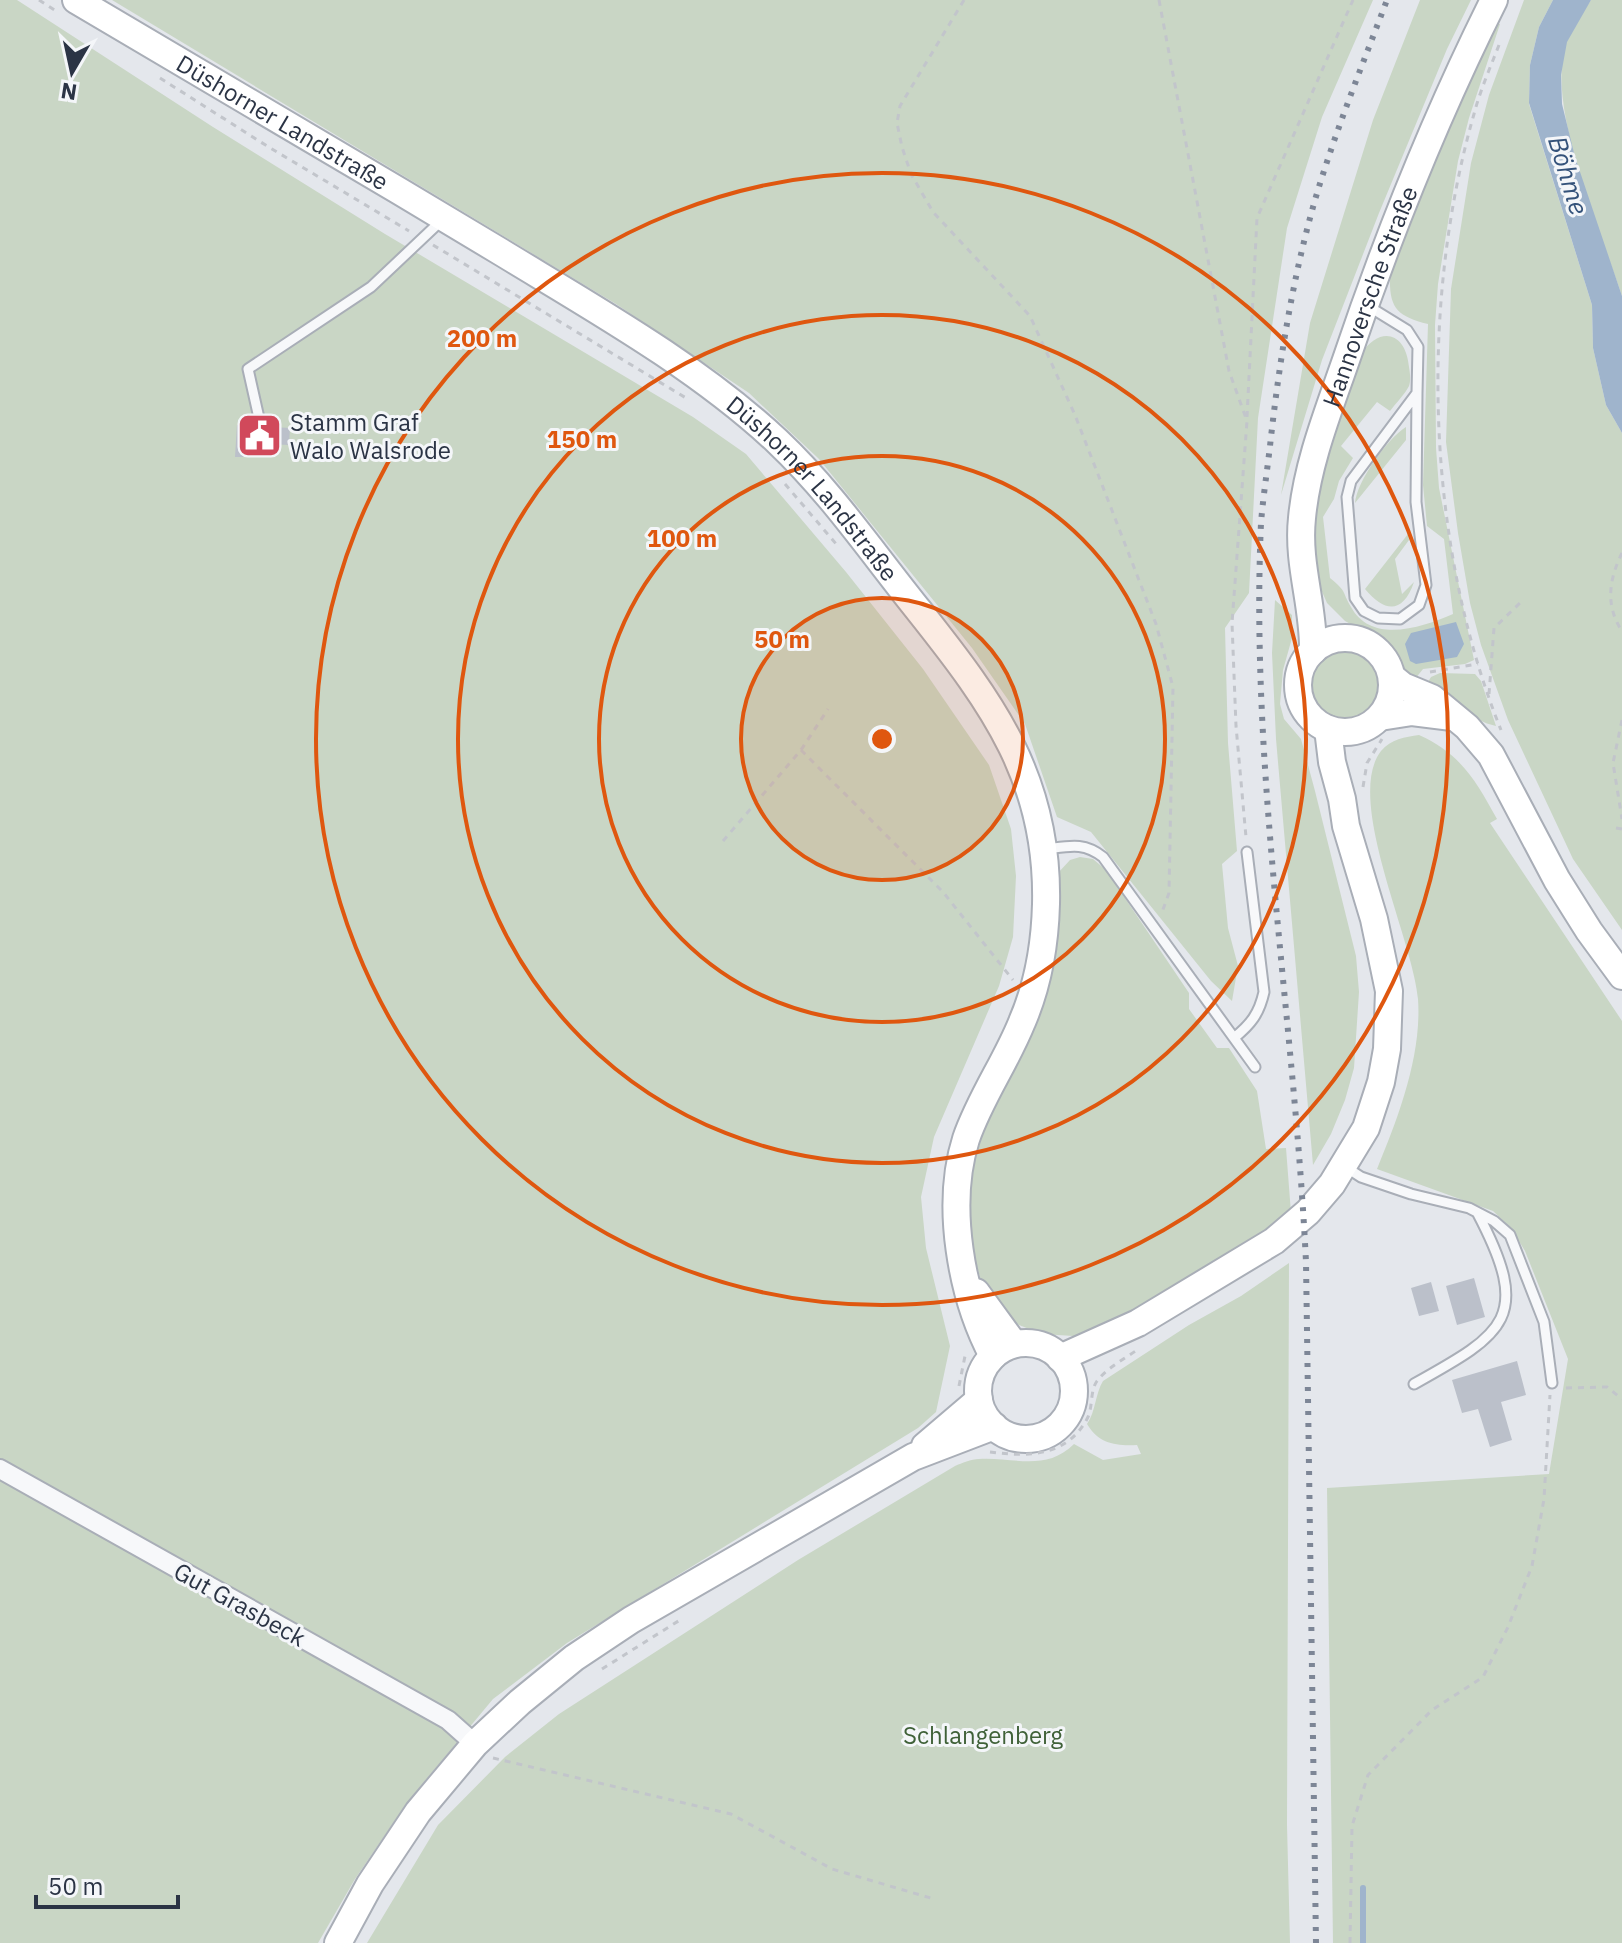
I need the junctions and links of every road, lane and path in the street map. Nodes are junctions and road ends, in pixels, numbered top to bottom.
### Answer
1 (39, 0) edge
2 (964, 0) edge
3 (1159, 0) edge
4 (1353, 0) edge
5 (1494, 0) edge
6 (71, 9) edge
7 (1500, 42) dead end
8 (160, 78) dead end
9 (444, 218) junction
10 (423, 239) junction
11 (1365, 305) junction
12 (1417, 393) junction
13 (692, 402) dead end
14 (259, 418) dead end
15 (1247, 421) junction
16 (781, 479) dead end
17 (842, 551) dead end
18 (1622, 553) edge
19 (1521, 602) dead end
20 (1311, 606) junction
21 (1622, 631) edge
22 (1345, 638) junction
23 (1313, 651) junction
24 (1427, 672) dead end
25 (1392, 677) junction
26 (1489, 700) dead end
27 (828, 709) dead end
28 (1452, 717) junction
29 (1622, 720) edge
30 (1369, 724) junction
31 (1328, 729) junction
32 (801, 750) junction
33 (1342, 799) junction
34 (1622, 819) edge
35 (1616, 828) dead end
36 (1622, 829) edge
37 (723, 841) dead end
38 (1044, 850) junction
39 (1247, 852) joint
40 (1156, 928) junction
41 (1018, 969) dead end
42 (1622, 976) edge
43 (1234, 1038) junction
44 (1255, 1067) dead end
45 (1344, 1166) junction
46 (1478, 1214) junction
47 (1140, 1334) junction
48 (964, 1342) dead end
49 (1003, 1350) junction
50 (1066, 1367) junction
51 (1552, 1383) junction
52 (1414, 1384) dead end
53 (1622, 1399) edge
54 (976, 1420) junction
55 (0, 1469) edge
56 (681, 1619) dead end
57 (591, 1675) dead end
58 (488, 1750) junction
59 (934, 1899) dead end
60 (338, 1943) edge
61 (1350, 1943) edge

1 - 6 path
2 - 40 path
3 - 15 path
4 - 15 path
5 - 11 main road, Hannoversche Straße
6 - 9 main road, Düshorner Landstraße
7 - 24 path
8 - 10 path
9 - 10 lane
9 - 38 main road, Düshorner Landstraße
10 - 13 path
10 - 14 lane
11 - 12 lane
11 - 20 main road, Hannoversche Straße
12 - 12 lane
15 - 39 path
16 - 17 path
18 - 21 path
19 - 26 path
20 - 22 main road
20 - 23 main road, Hannoversche Straße
22 - 23 main road
22 - 25 main road
23 - 31 main road
25 - 28 main road
25 - 30 main road
27 - 32 path
28 - 30 main road
28 - 42 main road
29 - 34 path
30 - 31 main road
30 - 33 main road
31 - 33 main road
32 - 37 path
32 - 41 path
33 - 45 main road
35 - 36 path
38 - 40 lane
38 - 49 main road, Düshorner Landstraße
39 - 43 lane
40 - 43 lane
43 - 44 lane
45 - 46 lane
45 - 47 main road
46 - 51 lane
46 - 52 lane
47 - 50 main road
47 - 54 path
48 - 54 path
49 - 50 main road
49 - 54 main road
50 - 54 main road
51 - 53 path
51 - 61 path
54 - 58 main road
55 - 58 street, Gut Grasbeck
56 - 57 path
58 - 59 path
58 - 60 main road

